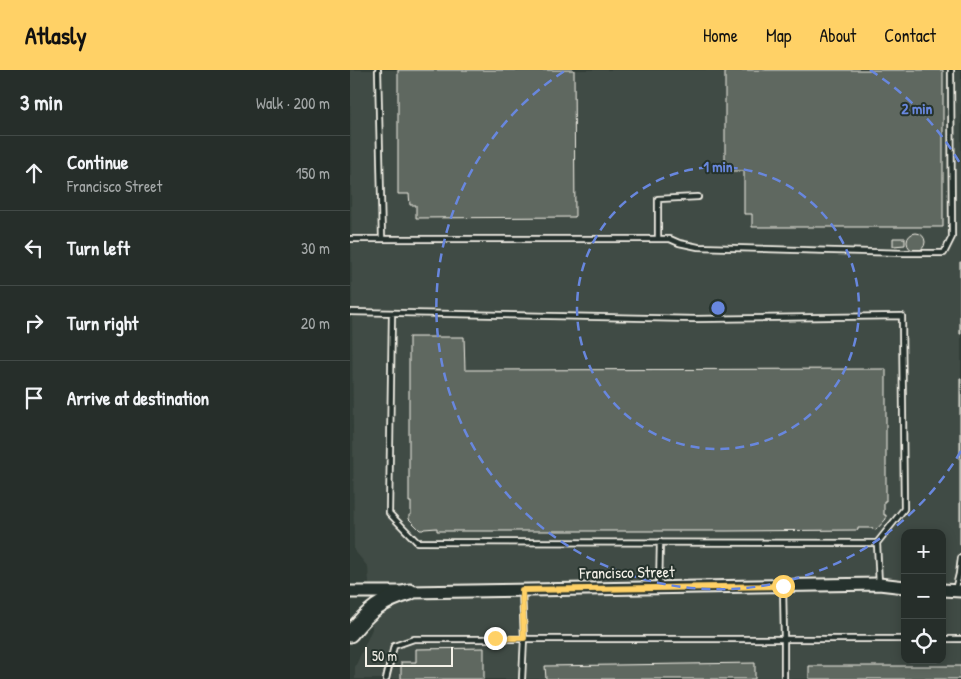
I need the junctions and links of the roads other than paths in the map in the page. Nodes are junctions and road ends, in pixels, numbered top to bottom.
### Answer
1 (378, 70) edge
2 (951, 70) edge
3 (698, 197) dead end
4 (350, 239) edge
5 (382, 239) junction
6 (658, 239) junction
7 (350, 312) edge
8 (392, 313) junction
9 (660, 542) junction
10 (877, 543) junction
11 (961, 558) edge
12 (879, 584) junction
13 (783, 586) junction
14 (901, 587) edge
15 (659, 588) junction
16 (522, 590) junction
17 (952, 591) edge
18 (350, 592) edge
19 (410, 592) junction
20 (350, 634) edge
21 (524, 638) junction
22 (901, 639) edge
23 (946, 639) edge
24 (961, 639) edge
25 (784, 640) junction
26 (386, 679) edge
27 (522, 679) edge
28 (784, 679) edge

1 - 5 lane
2 - 6 lane
3 - 6 lane
4 - 5 lane
5 - 6 lane
7 - 8 lane
8 - 9 lane
8 - 10 lane
9 - 10 lane
9 - 15 lane
10 - 12 lane
11 - 17 lane
12 - 13 street, Francisco Street
12 - 14 street, Francisco Street
13 - 15 street, Francisco Street
13 - 25 lane
15 - 16 street, Francisco Street
16 - 19 street, Francisco Street
16 - 21 lane
18 - 19 street, Francisco Street
19 - 20 main road
21 - 25 lane
21 - 26 lane
21 - 27 lane
22 - 25 lane
23 - 24 lane
25 - 28 lane

